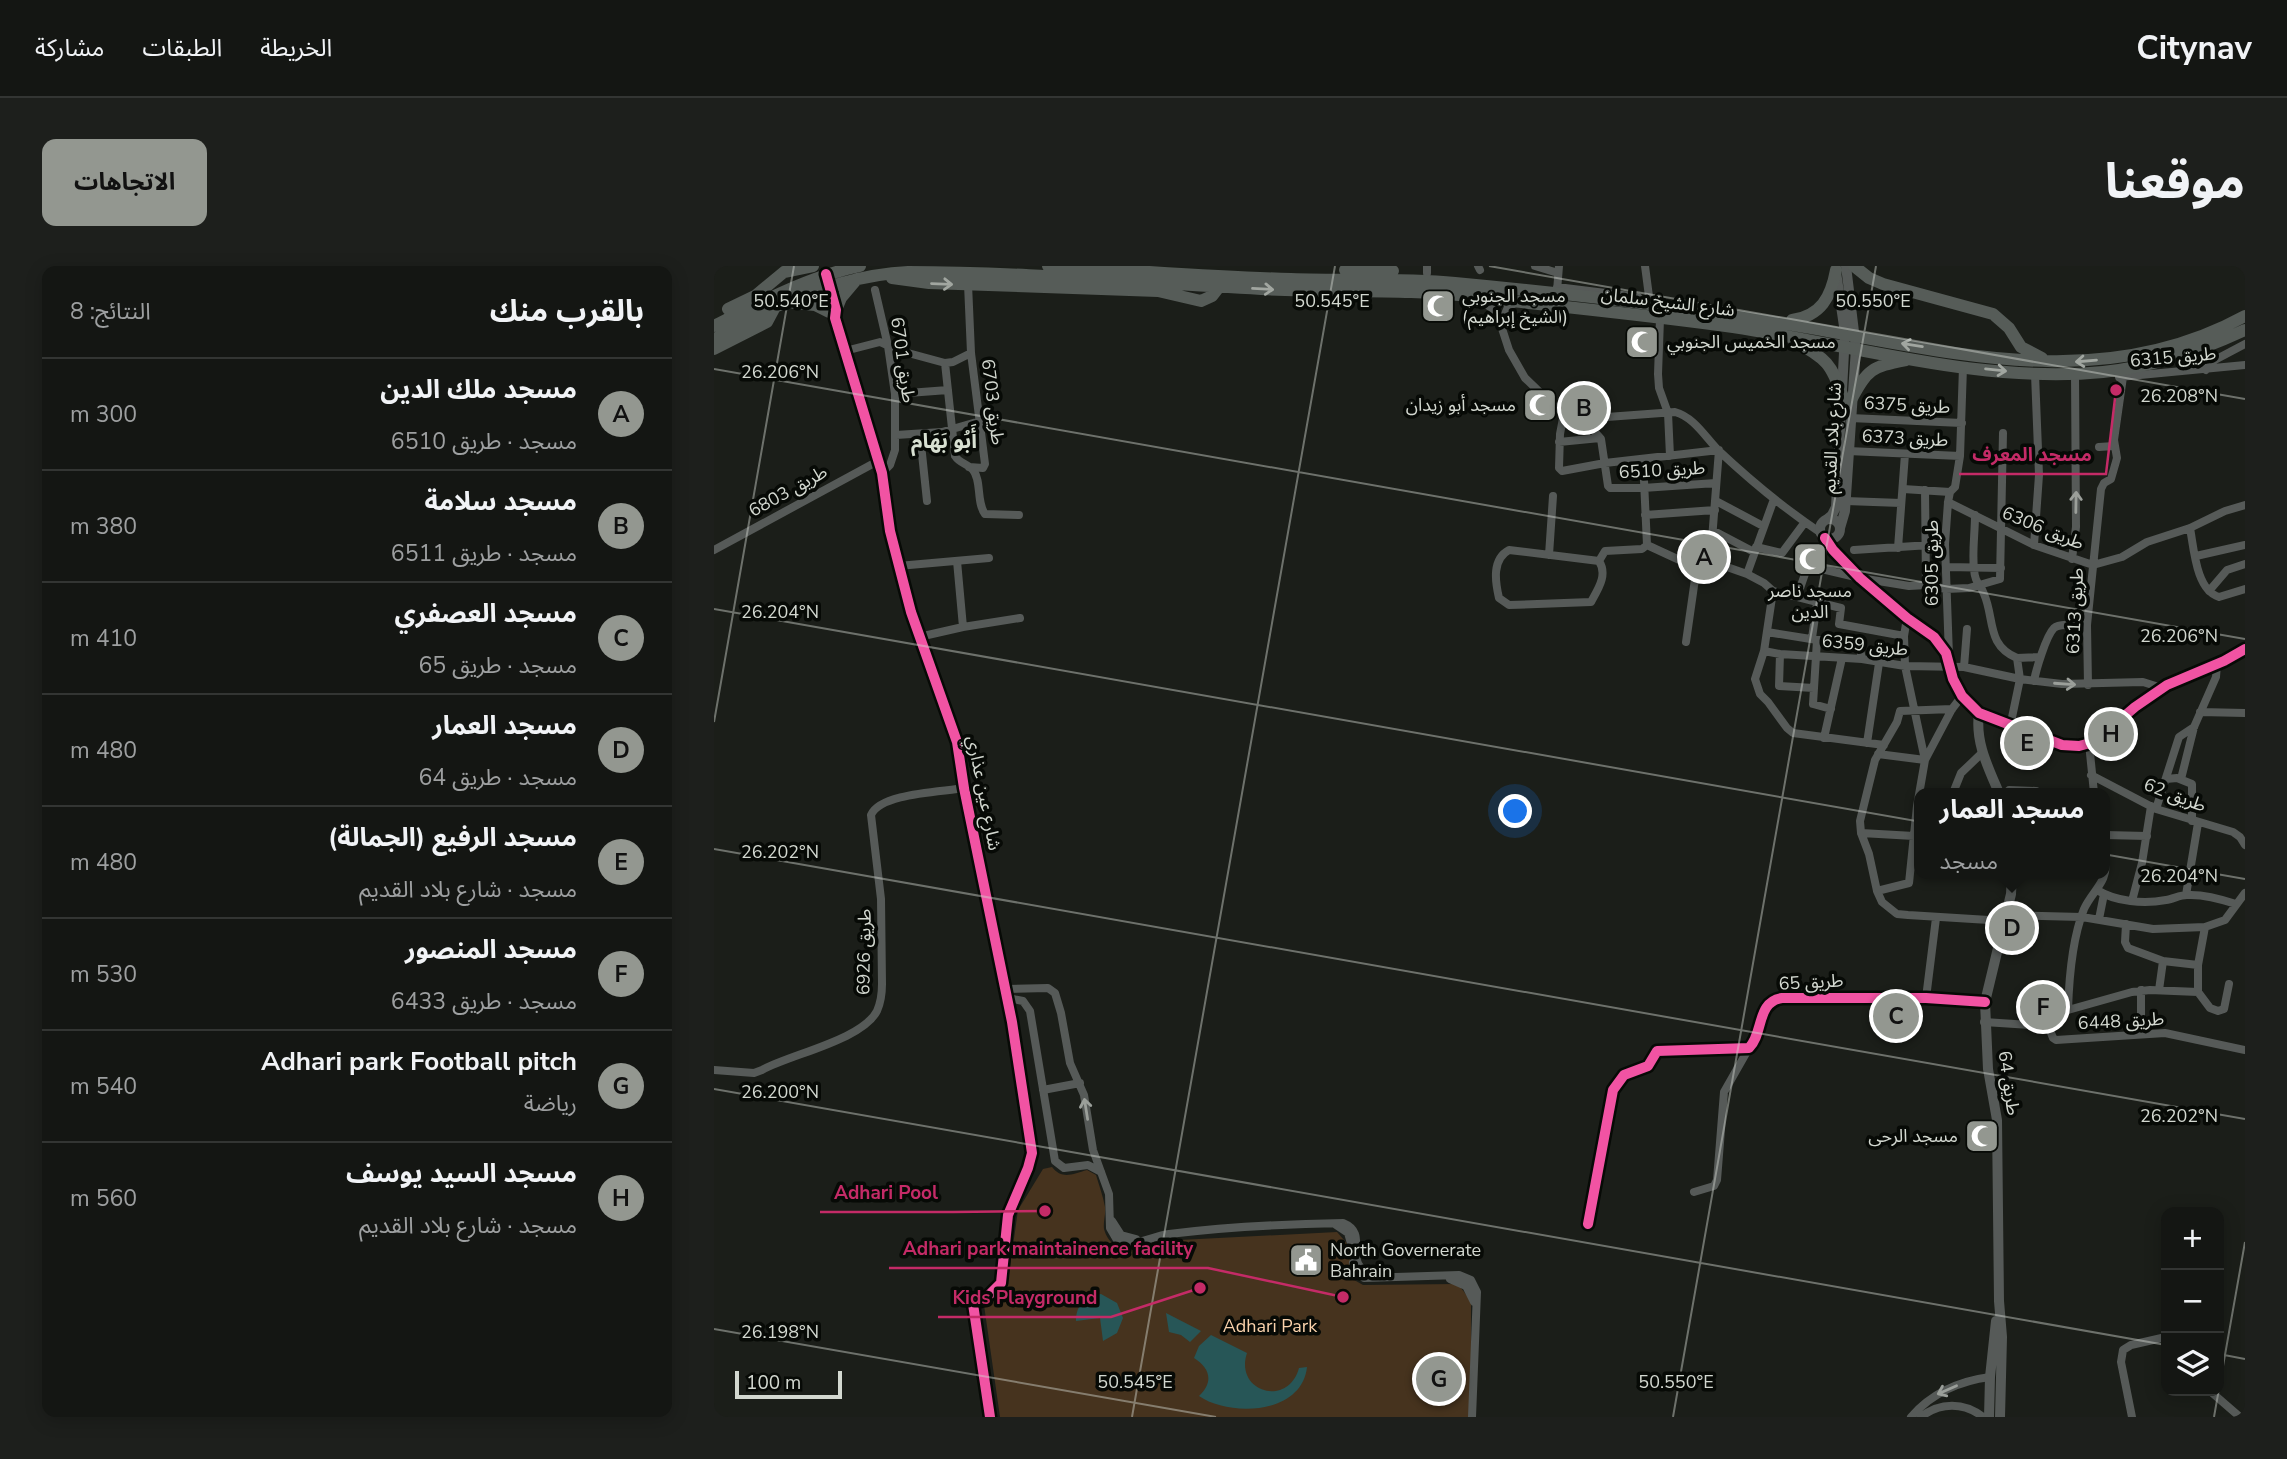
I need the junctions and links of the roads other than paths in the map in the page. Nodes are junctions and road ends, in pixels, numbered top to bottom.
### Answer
1 (860, 266) edge
2 (1048, 266) edge
3 (1535, 266) edge
4 (1645, 266) edge
5 (1854, 266) edge
6 (1367, 268) edge
7 (1839, 268) edge
8 (1427, 270) edge
9 (1559, 270) edge
10 (1203, 274) junction
11 (874, 275) junction
12 (821, 278) edge
13 (857, 279) junction
14 (770, 281) junction
15 (804, 281) junction
16 (1455, 283) junction
17 (968, 284) junction
18 (1219, 287) junction
19 (875, 290) dead end
20 (1557, 290) junction
21 (1477, 297) junction
22 (1517, 302) junction
23 (1650, 304) junction
24 (781, 305) junction
25 (833, 313) junction
26 (714, 316) edge
27 (2245, 316) edge
28 (1660, 319) junction
29 (1773, 321) junction
30 (1501, 323) junction
31 (2245, 330) edge
32 (1785, 336) junction
33 (716, 339) edge
34 (1850, 341) junction
35 (2245, 344) edge
36 (888, 346) junction
37 (845, 351) junction
38 (2232, 352) junction
39 (971, 353) junction
40 (1914, 359) junction
41 (2060, 362) junction
42 (946, 363) junction
43 (2245, 365) edge
44 (2234, 366) junction
45 (1963, 367) junction
46 (2206, 370) junction
47 (2105, 372) junction
48 (2035, 374) junction
49 (2076, 374) junction
50 (2123, 377) junction
51 (948, 390) junction
52 (895, 394) junction
53 (1847, 399) junction
54 (1671, 412) junction
55 (1564, 413) junction
56 (1850, 418) junction
57 (980, 421) junction
58 (1586, 422) junction
59 (1962, 423) junction
60 (952, 430) junction
61 (2003, 433) dead end
62 (896, 435) junction
63 (920, 435) junction
64 (1600, 438) junction
65 (1559, 442) junction
66 (2114, 446) junction
67 (2099, 447) dead end
68 (1719, 450) junction
69 (1848, 451) junction
70 (1905, 454) junction
71 (1670, 456) junction
72 (1960, 456) junction
73 (1643, 459) junction
74 (878, 461) junction
75 (1605, 463) junction
76 (970, 467) junction
77 (882, 473) junction
78 (1716, 483) junction
79 (1643, 488) junction
80 (1903, 489) junction
81 (1924, 490) junction
82 (1553, 496) dead end
83 (1949, 497) junction
84 (1774, 499) junction
85 (927, 501) dead end
86 (1846, 501) junction
87 (1901, 503) junction
88 (1715, 505) junction
89 (2245, 505) edge
90 (1019, 515) dead end
91 (1644, 515) junction
92 (1975, 515) junction
93 (1805, 522) junction
94 (1763, 526) junction
95 (1824, 528) junction
96 (2190, 528) junction
97 (2000, 529) junction
98 (1714, 531) junction
99 (1839, 532) junction
100 (1945, 544) junction
101 (1647, 545) junction
102 (1925, 545) junction
103 (2034, 545) junction
104 (2245, 545) edge
105 (1898, 548) junction
106 (1755, 549) junction
107 (714, 550) edge
108 (1854, 550) dead end
109 (1549, 555) junction
110 (2196, 556) junction
111 (989, 558) dead end
112 (2072, 559) junction
113 (1600, 561) junction
114 (957, 562) junction
115 (2245, 564) edge
116 (1697, 565) junction
117 (1710, 565) junction
118 (2093, 565) junction
119 (898, 566) junction
120 (1947, 567) junction
121 (1973, 567) junction
122 (2001, 568) junction
123 (1747, 574) junction
124 (1860, 578) junction
125 (1926, 585) junction
126 (1977, 585) junction
127 (1946, 589) junction
128 (2245, 589) edge
129 (1773, 591) junction
130 (2213, 594) junction
131 (1797, 597) junction
132 (1817, 603) junction
133 (1020, 618) dead end
134 (1907, 618) junction
135 (2087, 625) junction
136 (963, 627) junction
137 (1854, 628) junction
138 (1967, 629) dead end
139 (1767, 632) junction
140 (1904, 636) junction
141 (919, 637) junction
142 (1815, 639) junction
143 (1851, 640) junction
144 (1686, 642) dead end
145 (2245, 649) edge
146 (1764, 651) junction
147 (1780, 654) junction
148 (1818, 656) junction
149 (2039, 657) junction
150 (1842, 658) junction
151 (2017, 658) junction
152 (1861, 659) junction
153 (1879, 663) junction
154 (2217, 664) junction
155 (1905, 666) junction
156 (1949, 666) junction
157 (1964, 667) junction
158 (2020, 679) junction
159 (2034, 681) junction
160 (2088, 685) junction
161 (1814, 688) junction
162 (2162, 688) junction
163 (1962, 696) junction
164 (1831, 709) junction
165 (1915, 709) junction
166 (1952, 709) junction
167 (2200, 712) junction
168 (1979, 713) junction
169 (2245, 713) edge
170 (2010, 727) junction
171 (2194, 727) junction
172 (1824, 738) junction
173 (1867, 743) junction
174 (2089, 743) junction
175 (1884, 745) junction
176 (1982, 753) junction
177 (1878, 754) junction
178 (1925, 760) junction
179 (2091, 775) junction
180 (2166, 779) junction
181 (2181, 779) junction
182 (964, 788) junction
183 (1921, 788) edge
184 (1955, 788) edge
185 (1997, 788) edge
186 (2093, 788) edge
187 (2153, 807) junction
188 (2195, 822) junction
189 (1860, 834) junction
190 (2110, 835) edge
191 (1914, 836) joint
192 (2147, 836) junction
193 (2245, 845) edge
194 (2011, 879) edge
195 (2104, 879) edge
196 (1877, 891) junction
197 (2100, 892) junction
198 (2245, 893) edge
199 (2186, 895) junction
200 (2132, 901) junction
201 (2236, 904) junction
202 (2082, 917) junction
203 (1936, 918) junction
204 (2006, 918) junction
205 (2099, 919) junction
206 (2126, 924) junction
207 (2205, 927) junction
208 (2163, 961) junction
209 (2198, 965) junction
210 (2229, 984) dead end
211 (2141, 990) junction
212 (2159, 990) junction
213 (2199, 992) junction
214 (1007, 993) junction
215 (1926, 998) junction
216 (1984, 1002) junction
217 (2068, 1010) junction
218 (1984, 1021) junction
219 (2048, 1025) junction
220 (2141, 1034) junction
221 (1749, 1048) junction
222 (2245, 1050) edge
223 (714, 1070) edge
224 (1080, 1083) junction
225 (1043, 1090) junction
226 (1093, 1150) junction
227 (1086, 1165) junction
228 (1104, 1174) junction
229 (1694, 1192) dead end
230 (1588, 1224) dead end
231 (2161, 1338) edge
232 (1996, 1377) junction
233 (2216, 1396) edge
234 (1923, 1411) edge
235 (990, 1417) edge
236 (1472, 1417) edge
237 (1910, 1417) edge
238 (1983, 1417) edge
239 (1989, 1417) edge
240 (2000, 1417) edge
241 (2132, 1417) edge
242 (2240, 1417) edge

1 - 12 main road, شارع الشيخ سلمان
2 - 10 main road, شارع الشيخ سلمان
3 - 9 street
4 - 23 street
5 - 41 main road
6 - 8 main road
6 - 10 main road
7 - 29 main road
7 - 34 street, شارع بلاد القديم
8 - 16 main road
9 - 20 street
10 - 16 main road, شارع الشيخ سلمان
11 - 13 main road, شارع الشيخ سلمان
11 -> 17 main road
11 - 18 main road, شارع الشيخ سلمان
12 - 13 main road, شارع الشيخ سلمان
12 - 14 main road
12 - 15 main road, شارع الشيخ سلمان
12 - 24 main road, شارع الشيخ سلمان
12 - 25 street, شارع عين عذاري
13 - 25 main road
14 - 15 main road
14 - 26 main road
15 - 33 main road, شارع الشيخ سلمان
16 - 20 main road, شارع الشيخ سلمان
17 - 18 main road
17 - 39 street, طريق 6703
18 -> 21 main road, شارع الشيخ سلمان
19 - 36 street, طريق 6701
20 - 23 main road, شارع الشيخ سلمان
21 - 22 main road, شارع الشيخ سلمان
21 - 30 street
22 - 28 main road, شارع الشيخ سلمان
22 - 30 street
23 - 29 main road, شارع الشيخ سلمان
24 - 25 main road
24 - 33 main road
25 - 37 street, شارع عين عذاري
27 -> 41 main road, شارع الشيخ سلمان
28 - 32 main road, شارع الشيخ سلمان
28 - 54 street
29 - 34 main road, شارع الشيخ سلمان
30 - 55 street
31 - 47 main road, شارع الشيخ سلمان
32 - 34 main road, شارع الشيخ سلمان
32 - 53 main road
34 - 40 main road, شارع الشيخ سلمان
41 -> 34 main road, شارع الشيخ سلمان
34 - 53 street, شارع بلاد القديم
35 - 38 street
36 - 37 street
36 - 42 street
36 - 52 street, طريق 6701
37 - 74 street, شارع عين عذاري
38 - 44 street
38 - 46 street
39 - 42 street
39 - 57 street, طريق 6703
40 - 45 main road, شارع الشيخ سلمان
40 - 53 main road
42 - 51 street
43 - 44 street, طريق 6315
44 - 46 street, طريق 6315
45 -> 48 main road, شارع الشيخ سلمان
45 - 59 street, طريق 6305
46 - 50 street, طريق 6315
47 - 49 main road, شارع الشيخ سلمان
47 - 50 street, طريق 6315
48 - 49 main road, شارع الشيخ سلمان
48 - 103 street
112 -> 49 street
50 - 66 street, طريق 6313
51 - 52 street
51 - 60 street
52 - 62 street, طريق 6701
53 - 56 street, شارع بلاد القديم
53 - 95 street, شارع بلاد القديم
54 - 58 street
54 - 68 street
54 - 71 street
55 - 58 street
55 - 65 street, طريق 6510
56 - 59 street, طريق 6375
56 - 69 street, شارع بلاد القديم
57 - 60 street
57 - 76 street, طريق 6703
58 - 64 street
59 - 72 street, طريق 6305
60 - 63 street
60 - 76 street
61 - 97 street
62 - 63 street
62 - 77 street, طريق 6701
63 - 85 street
64 - 65 street
64 - 75 street
65 - 75 street, طريق 6510
66 - 67 street
66 - 118 street, طريق 6313
68 - 71 street
68 - 78 street, طريق 6510
68 - 84 street
69 - 70 street, طريق 6373
69 - 86 street, شارع بلاد القديم
70 - 72 street, طريق 6373
70 - 80 street
71 - 73 street
72 - 83 street, طريق 6305
73 - 75 street
73 - 79 street
74 - 77 street, شارع عين عذاري
74 - 107 street, طريق 6803
75 - 79 street, طريق 6510
76 - 90 street
77 - 119 street, شارع عين عذاري
78 - 79 street, طريق 6510
78 - 88 street, طريق 6510
79 - 91 street
80 - 81 street
80 - 87 street
81 - 83 street
81 - 102 street
82 - 109 street
83 - 92 street, طريق 6306
83 - 100 street, طريق 6305
84 - 93 street
84 - 94 street
86 - 87 street
86 - 99 street, شارع بلاد القديم
87 - 105 street
88 - 91 street
88 - 94 street
88 - 98 street, طريق 6510
89 - 96 street, طريق 6306
91 - 101 street
92 - 97 street, طريق 6306
92 - 121 street
93 - 95 street
93 - 106 street
94 - 106 street
95 - 99 street
95 - 99 street
95 - 124 street
96 - 110 street
96 - 118 street, طريق 6306
97 - 103 street, طريق 6306
97 - 122 street
98 - 106 street
98 - 117 street, طريق 6510
99 - 124 street
100 - 102 street
100 - 120 street, طريق 6305
101 - 113 street
101 - 116 street
102 - 105 street
102 - 125 street
103 - 112 street, طريق 6306
104 - 110 street
105 - 108 street
106 - 123 street
109 - 113 street
109 - 113 street
110 - 130 street
111 - 114 street
112 - 118 street, طريق 6306
114 - 119 street
114 - 136 street
115 - 130 street
116 - 117 street
116 - 144 street
117 - 123 street
118 - 135 street, طريق 6313
119 - 141 street, شارع عين عذاري
120 - 121 street
120 - 127 street, طريق 6305
121 - 122 street
121 - 126 street
122 - 126 street
123 - 129 street
124 - 125 street
124 - 131 street
124 - 134 street
125 - 127 street
126 - 127 street
126 - 151 street
127 - 156 street, طريق 6305
128 - 130 street
129 - 131 street
129 - 139 street
131 - 132 street
132 - 137 street
132 - 142 street
133 - 136 street
134 - 140 street
134 - 156 street
135 - 149 street
135 - 160 street, طريق 6313
136 - 141 street
137 - 140 street
137 - 143 street
138 - 157 street
139 - 142 street
139 - 146 street
140 - 155 street
141 - 182 street, شارع عين عذاري
142 - 143 street
142 - 148 street
143 - 152 street
145 - 154 street
146 - 147 street, طريق 6359
146 - 172 street
147 - 148 street, طريق 6359
147 - 161 street
148 - 150 street, طريق 6359
148 - 161 street
149 - 151 street
149 - 159 street
150 - 152 street, طريق 6359
150 - 164 street
151 - 158 street
152 - 153 street, طريق 6359
153 - 155 street, طريق 6359
153 - 173 street
154 - 162 street
154 - 167 street
155 - 156 street, طريق 6359
155 - 165 street
156 - 157 street, طريق 6359
156 - 163 street
157 - 158 street, طريق 6359
158 - 159 street, طريق 6359
158 - 170 street
159 -> 160 street, طريق 6359
160 - 162 street, طريق 6359
161 - 164 street
162 - 174 street
163 - 166 street
163 - 168 street
164 - 172 street
165 - 166 street
165 - 175 street
165 - 178 street
166 - 178 street
167 - 169 street
167 - 171 street
168 - 170 street
168 - 176 street
170 - 174 street
171 - 180 street
171 - 181 street
172 - 173 street
173 - 175 street
174 - 179 street
175 - 177 street
176 - 184 street
176 - 185 street
177 - 178 street
177 - 189 street
178 - 183 street
179 - 186 street
179 - 187 street, طريق 62
180 - 181 street
180 - 187 street
181 - 188 street
182 - 214 street, شارع عين عذاري
182 - 223 street, طريق 6926
187 - 188 street, طريق 62
187 - 192 street
188 - 193 street, طريق 62
188 - 199 street
189 - 191 street
189 - 196 street
190 - 192 street
191 - 196 street
192 - 200 street
194 - 204 street, طريق 64
195 - 197 street
196 - 203 street
197 - 200 street
197 - 202 street
197 - 205 street
198 - 201 street
199 - 200 street
199 - 201 street
201 - 207 street
202 - 204 street
202 - 205 street
202 - 217 street
203 - 204 street
203 - 215 street
204 - 216 street, طريق 64
205 - 206 street
206 - 207 street
206 - 208 street
207 - 209 street
208 - 209 street
208 - 212 street
209 - 213 street
210 - 213 street
211 - 212 street
211 - 217 street
211 - 220 street
212 - 213 street
214 - 224 street
214 - 225 street
214 - 235 street, شارع عين عذاري
215 - 216 street, طريق 65
215 - 221 street, طريق 65
216 - 218 street, طريق 64
217 - 219 street
218 - 219 street
218 - 232 street, طريق 64
219 - 220 street, طريق 6448
220 - 222 street, طريق 6448
221 - 229 street
221 - 230 street
224 - 225 street
226 -> 224 street
225 - 227 street
226 - 227 street
226 - 228 street
227 - 228 street
228 - 236 street
231 - 241 street
232 -> 234 street
232 - 239 street, طريق 64
232 - 240 street, طريق 64
233 - 242 street
234 - 237 street
234 - 238 street

